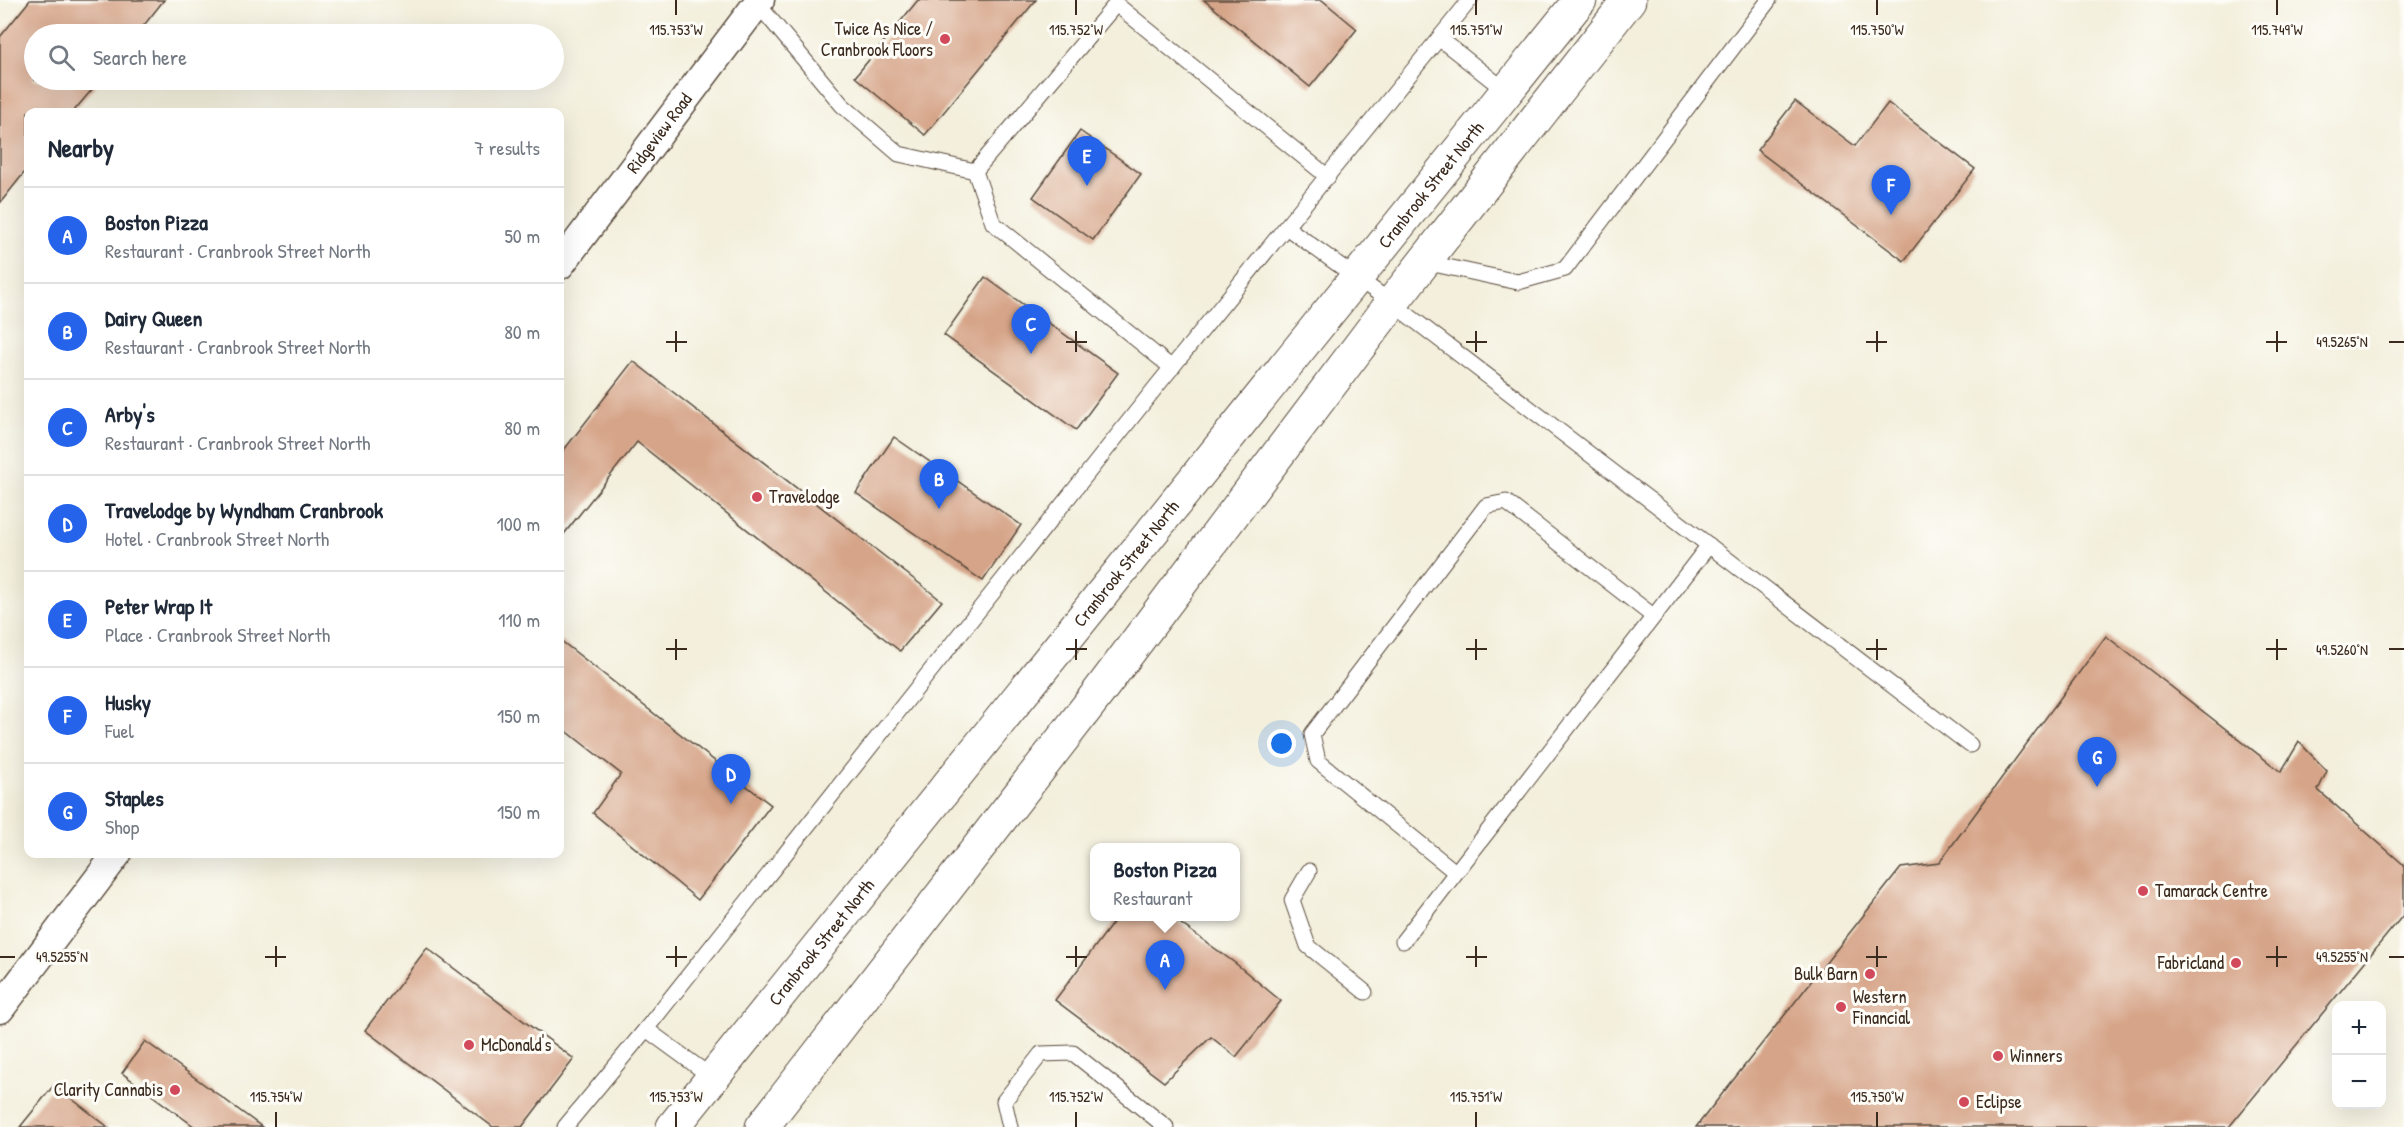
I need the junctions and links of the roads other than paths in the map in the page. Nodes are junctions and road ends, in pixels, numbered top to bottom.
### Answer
1 (1470, 0) edge
2 (1580, 0) edge
3 (1629, 0) edge
4 (1769, 0) edge
5 (758, 2) edge
6 (1439, 38) junction
7 (1506, 91) junction
8 (975, 171) junction
9 (1328, 177) junction
10 (1286, 227) junction
11 (564, 261) edge
12 (1424, 262) junction
13 (1356, 278) junction
14 (1392, 303) junction
15 (1172, 368) junction
16 (1708, 545) junction
17 (1653, 616) junction
18 (1970, 745) dead end
19 (114, 858) edge
20 (1309, 871) dead end
21 (1454, 871) junction
22 (1403, 941) dead end
23 (1365, 992) dead end
24 (0, 1009) edge
25 (646, 1029) junction
26 (713, 1078) junction
27 (565, 1127) edge
28 (673, 1127) edge
29 (762, 1127) edge
30 (1010, 1127) edge
31 (1166, 1127) edge

1 - 6 lane
2 - 7 highway, Cranbrook Street North
3 - 12 highway
4 - 12 lane
5 - 8 lane
5 - 11 street, Ridgeview Road
6 - 7 lane
6 - 9 lane
7 - 13 highway, Cranbrook Street North
8 - 9 lane
8 - 15 lane
9 - 10 lane
10 - 13 lane
10 - 15 lane
12 - 14 highway
13 - 14 lane
13 - 26 highway, Cranbrook Street North
14 - 16 lane
14 - 29 highway
15 - 25 lane
16 - 17 lane
16 - 18 lane
17 - 21 lane
17 - 21 lane
19 - 24 street
20 - 23 lane
21 - 22 lane
25 - 26 lane
25 - 27 lane
26 - 28 highway, Cranbrook Street North
30 - 31 lane

